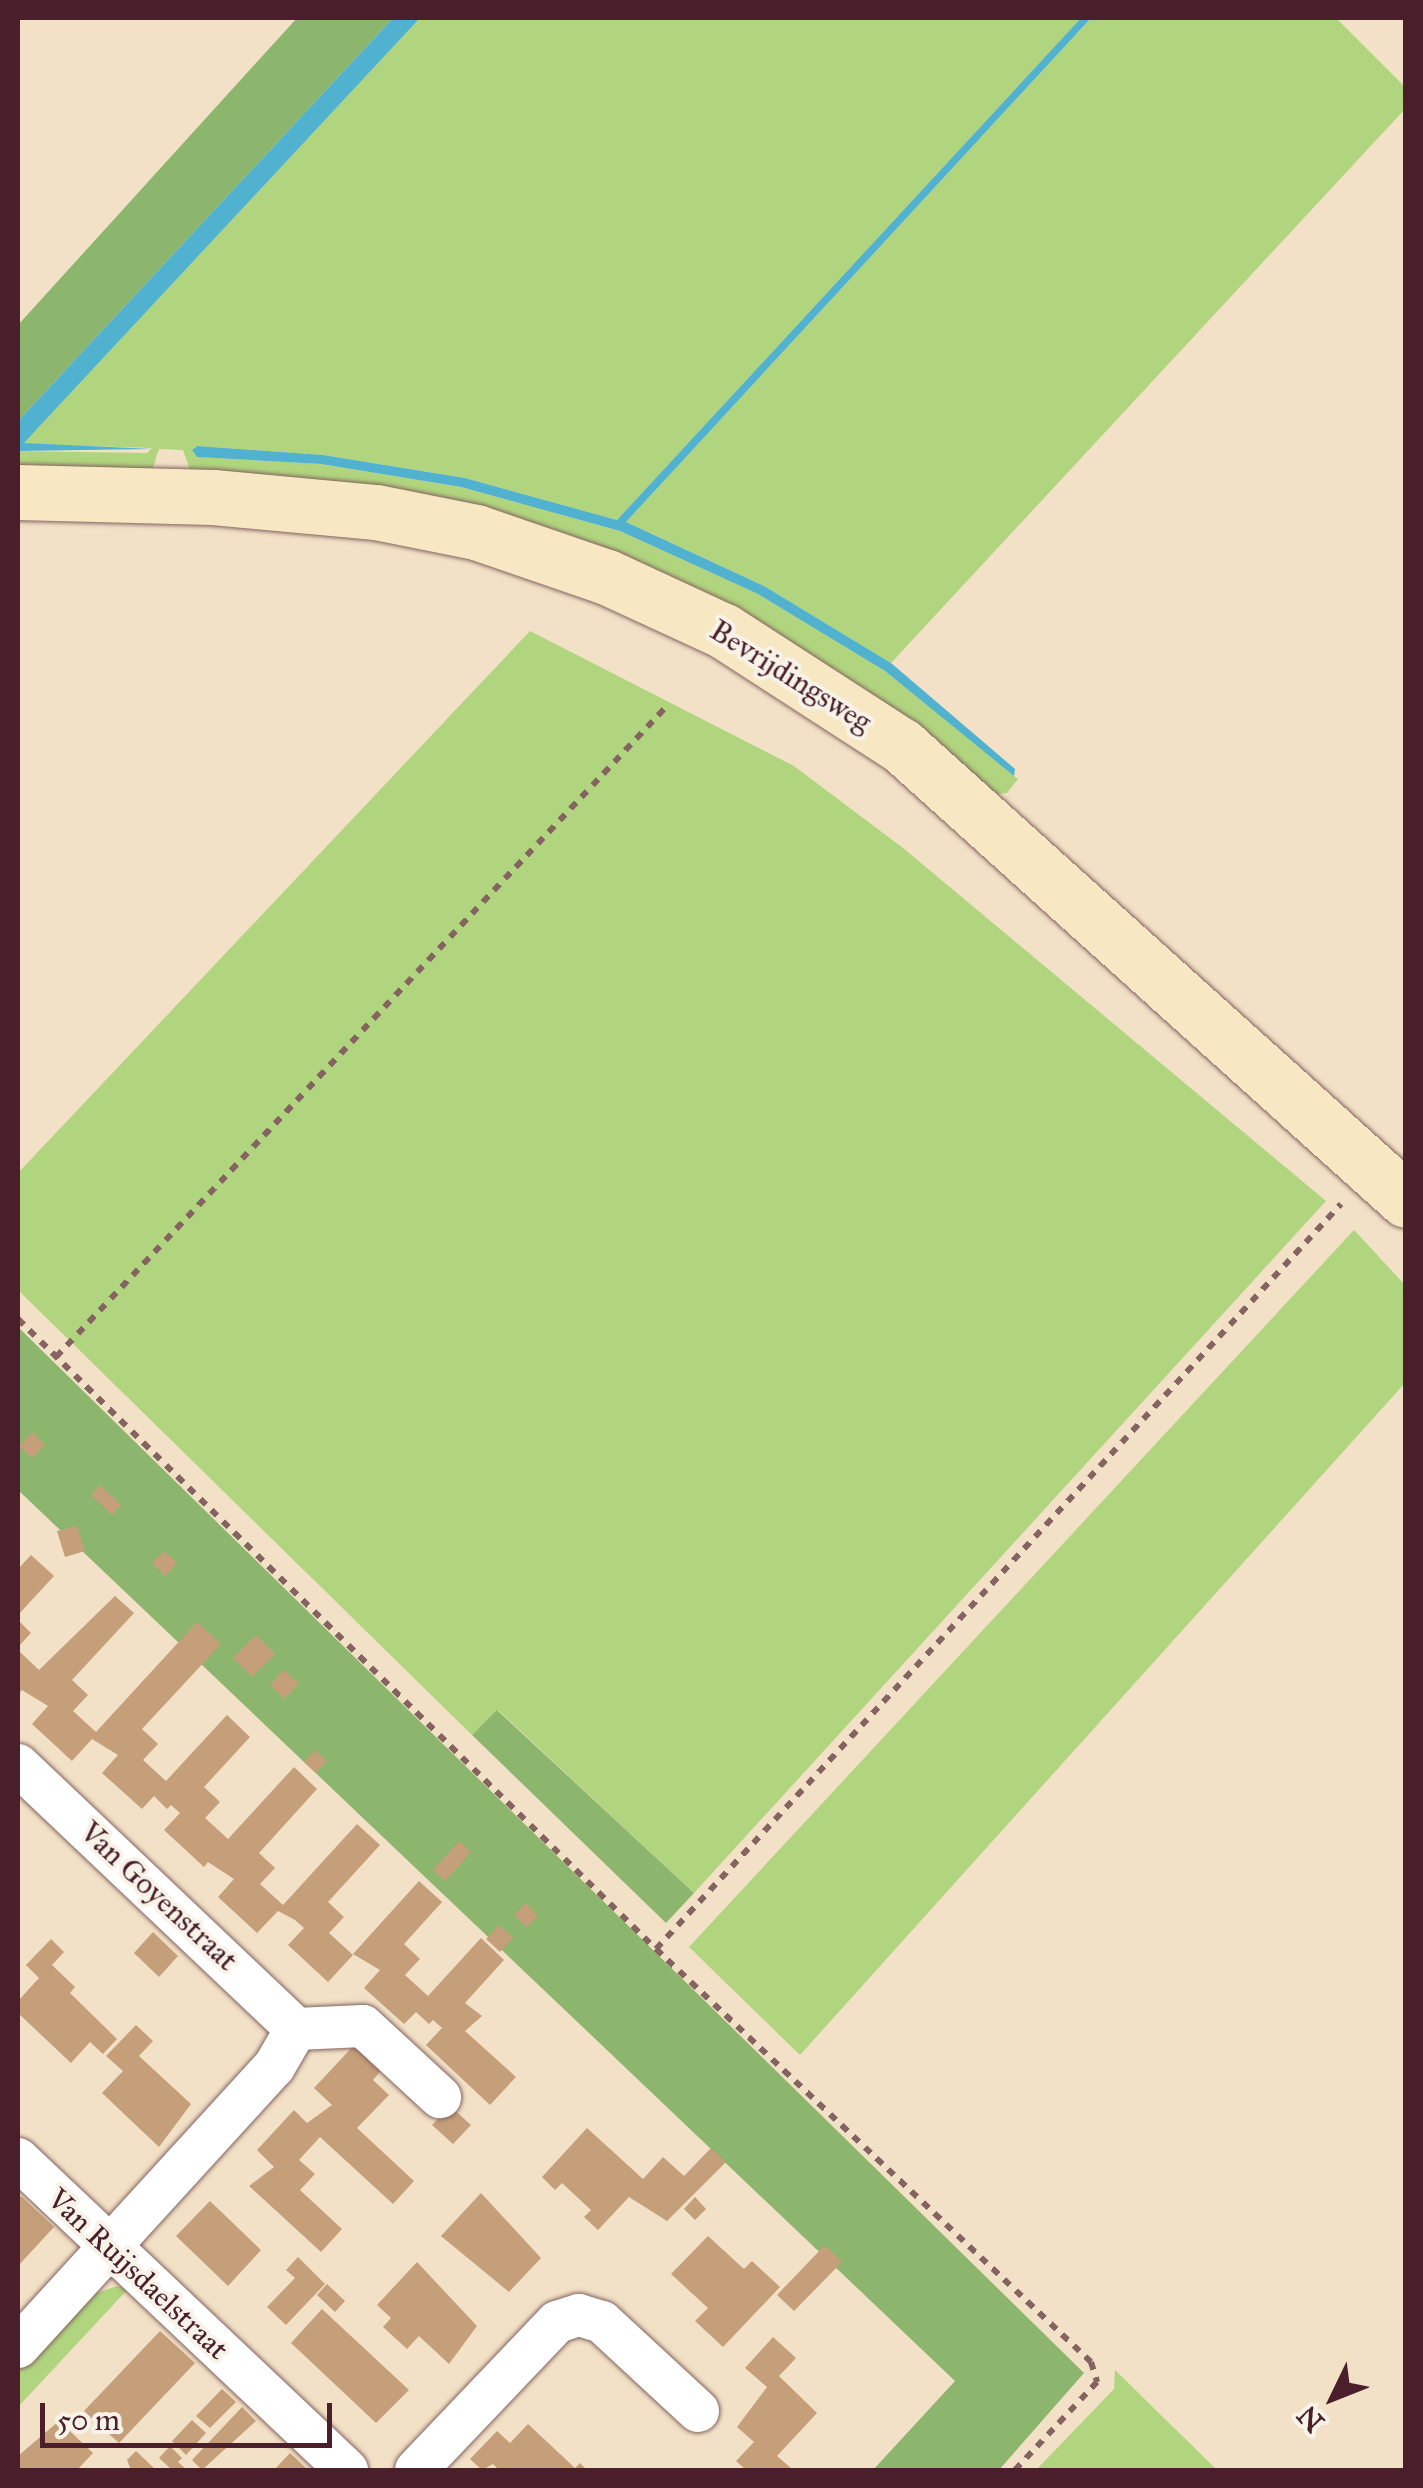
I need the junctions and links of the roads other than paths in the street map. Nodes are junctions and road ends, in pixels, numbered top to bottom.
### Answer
1 (18, 492) edge
2 (1389, 1185) edge
3 (18, 1765) edge
4 (296, 2029) junction
5 (440, 2097) dead end
6 (18, 2160) edge
7 (110, 2247) junction
8 (18, 2347) edge
9 (698, 2411) dead end
10 (346, 2470) edge
11 (416, 2470) edge

1 - 2 main road, Bevrijdingsweg
3 - 4 street, Van Goyenstraat
4 - 5 street
4 - 7 street
6 - 7 street, Van Ruijsdaelstraat
7 - 8 street
7 - 10 street, Van Ruijsdaelstraat
9 - 11 street

